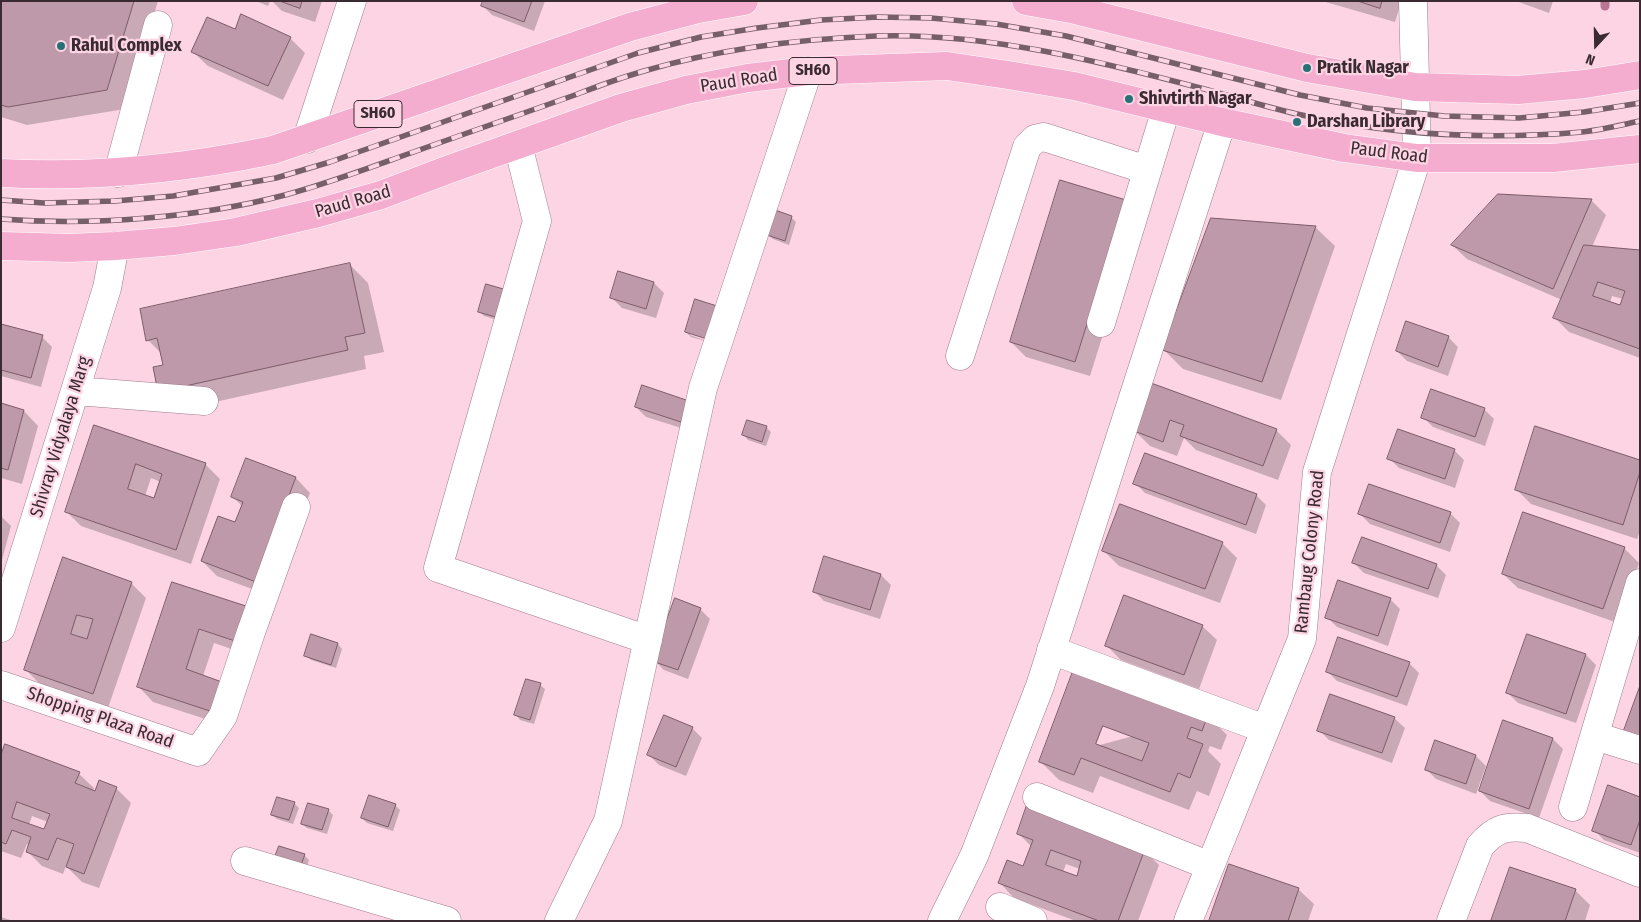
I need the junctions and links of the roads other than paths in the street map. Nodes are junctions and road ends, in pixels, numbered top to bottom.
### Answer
1 (352, 1) edge
2 (744, 1) edge
3 (1026, 1) edge
4 (1414, 1) edge
5 (158, 24) dead end
6 (808, 71) junction
7 (1640, 75) edge
8 (1415, 88) junction
9 (1166, 109) junction
10 (1222, 122) junction
11 (307, 139) junction
12 (518, 145) junction
13 (1640, 149) edge
14 (1417, 158) junction
15 (1147, 170) junction
16 (118, 172) junction
17 (1, 173) edge
18 (1, 246) edge
19 (115, 246) junction
20 (1101, 323) dead end
21 (960, 356) dead end
22 (76, 391) junction
23 (204, 401) dead end
24 (296, 506) dead end
25 (1640, 583) edge
26 (1, 628) edge
27 (648, 640) junction
28 (1051, 650) junction
29 (1, 685) edge
30 (1265, 729) junction
31 (1595, 736) junction
32 (1640, 750) edge
33 (1037, 797) dead end
34 (1573, 807) dead end
35 (246, 861) dead end
36 (1210, 866) junction
37 (1640, 873) edge
38 (1000, 908) dead end
39 (447, 921) edge
40 (560, 921) edge
41 (942, 921) edge
42 (1033, 921) edge
43 (1188, 921) edge
44 (1451, 921) edge

1 - 11 street
2 - 11 main road, SH60
3 - 8 main road
4 - 8 street, Rambaug Colony Road
5 - 16 street
6 - 9 main road, Paud Road / SH60
6 - 12 main road, Paud Road / SH60
6 - 27 street
7 - 8 main road
8 - 14 street, Rambaug Colony Road
9 - 10 main road, Paud Road / SH60
9 - 15 street
10 - 14 main road, Paud Road / SH60
10 - 28 street
11 - 16 main road, SH60
12 - 19 main road, Paud Road / SH60
12 - 27 street
13 - 14 main road, Paud Road / SH60
14 - 30 street, Rambaug Colony Road
15 - 20 street
15 - 21 street
16 - 17 main road, SH60
18 - 19 main road, Paud Road / SH60
19 - 22 street, Shivray Vidyalaya Marg
22 - 23 street
22 - 26 street, Shivray Vidyalaya Marg
24 - 29 street, Shopping Plaza Road
25 - 31 street
27 - 40 street
28 - 30 street
28 - 41 street
30 - 36 street, Rambaug Colony Road
31 - 32 street
31 - 34 street
33 - 36 street
35 - 39 street
36 - 43 street, Rambaug Colony Road
37 - 44 street
38 - 42 street

